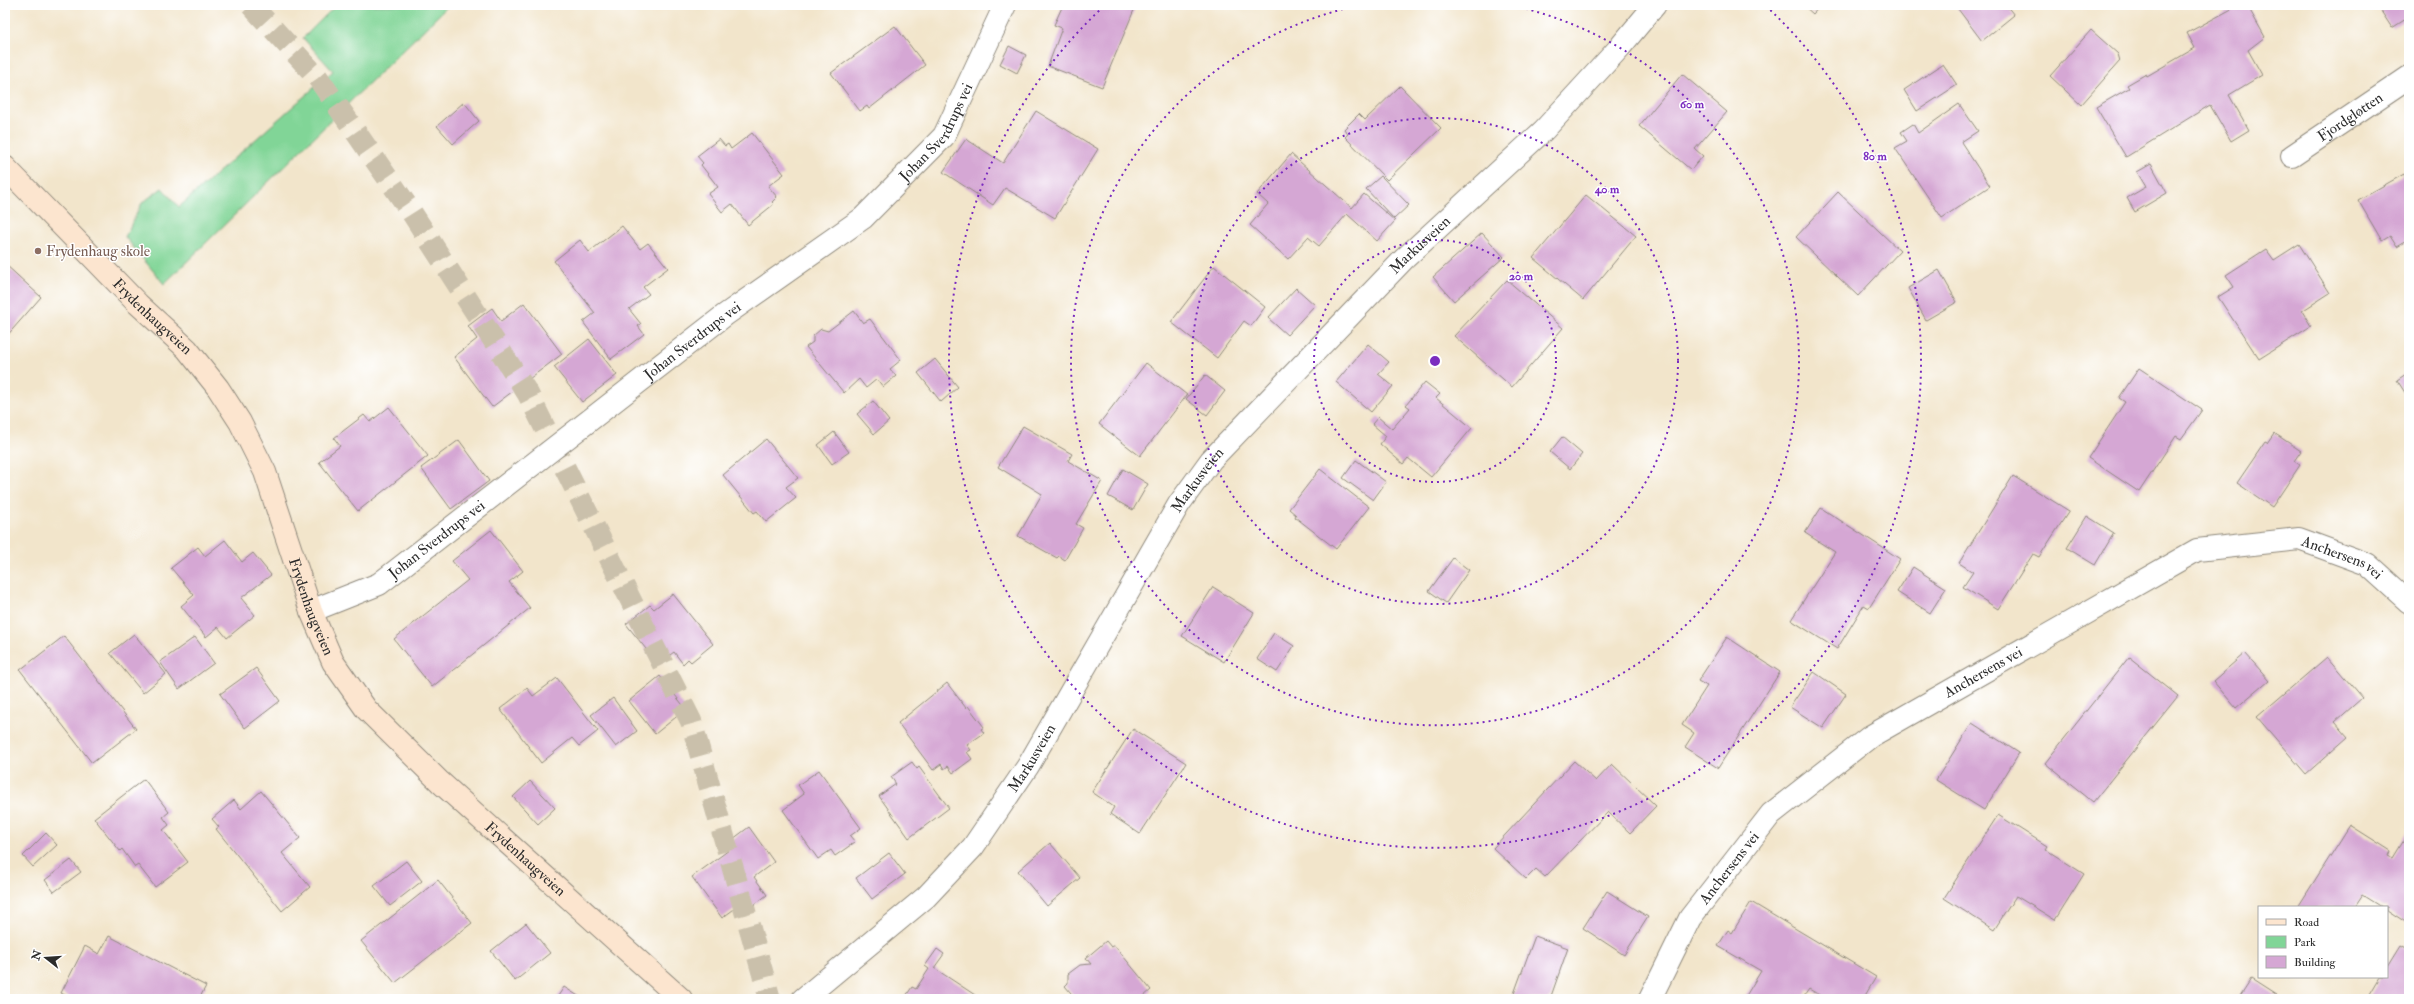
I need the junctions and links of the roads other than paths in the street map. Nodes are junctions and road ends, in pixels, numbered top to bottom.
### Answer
1 (1005, 5) edge
2 (1655, 5) edge
3 (2409, 77) edge
4 (2292, 156) dead end
5 (5, 167) edge
6 (2409, 602) edge
7 (311, 611) junction
8 (682, 999) edge
9 (803, 999) edge
10 (1650, 999) edge

1 - 7 street, Johan Sverdrups vei
2 - 9 street, Markusveien
3 - 4 street, Fjordgløtten
5 - 7 main road, Frydenhaugveien
6 - 10 street, Anchersens vei
7 - 8 main road, Frydenhaugveien

